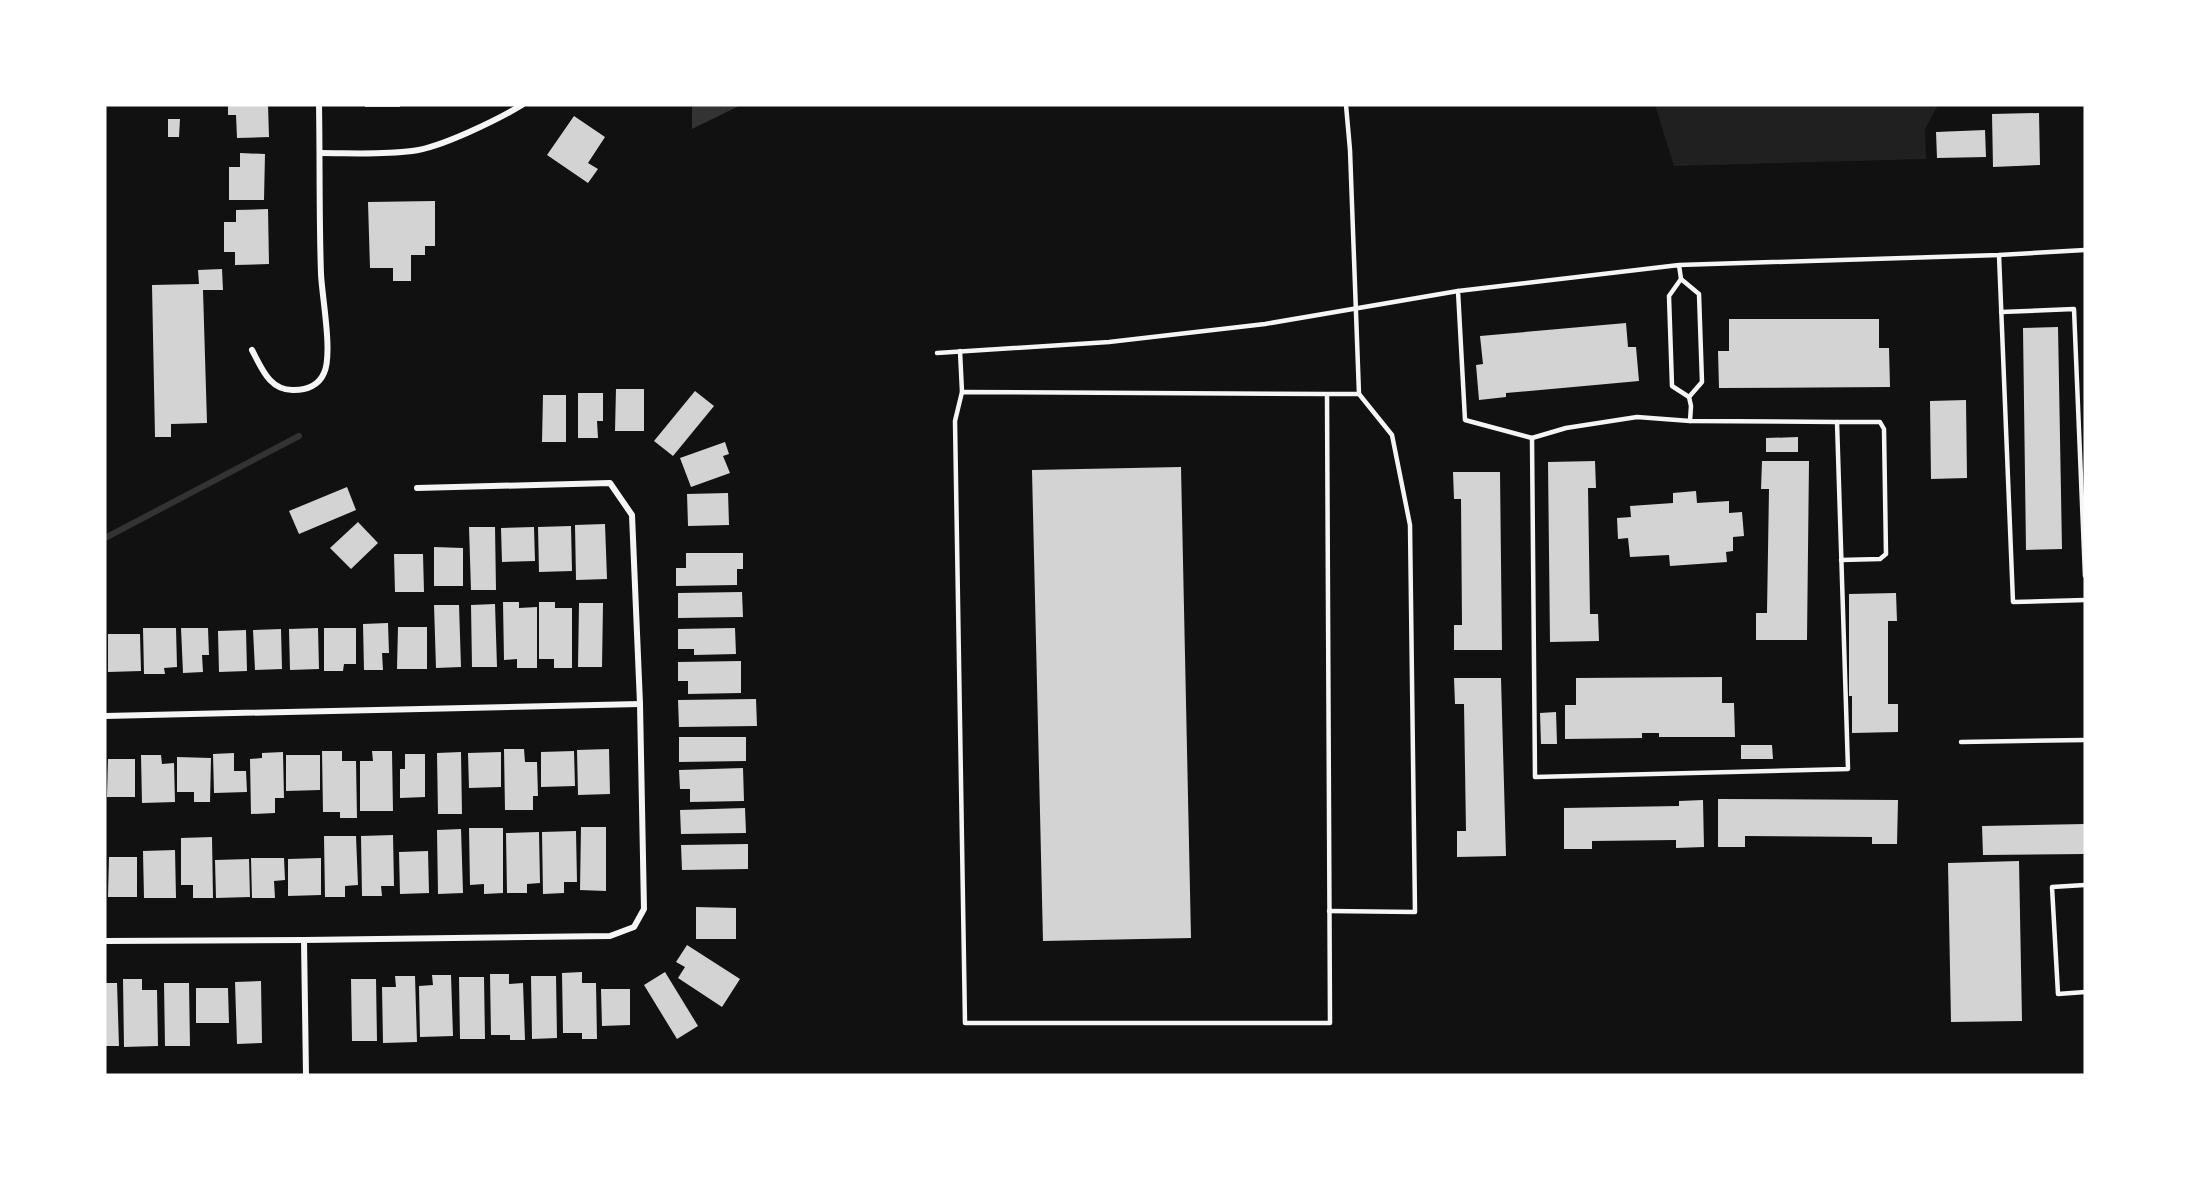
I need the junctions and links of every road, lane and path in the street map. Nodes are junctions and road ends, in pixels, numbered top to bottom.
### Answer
1 (319, 105) edge
2 (522, 105) edge
3 (1346, 105) edge
4 (320, 153) junction
5 (2085, 250) edge
6 (1999, 255) junction
7 (1679, 265) junction
8 (1681, 279) junction
9 (1458, 291) junction
10 (1356, 309) junction
11 (2001, 312) junction
12 (252, 350) dead end
13 (960, 351) junction
14 (937, 353) dead end
15 (962, 392) junction
16 (1327, 394) junction
17 (1359, 394) junction
18 (1689, 397) junction
19 (1690, 421) junction
20 (1837, 422) junction
21 (1532, 438) junction
22 (417, 488) dead end
23 (1841, 560) junction
24 (2085, 576) edge
25 (2085, 600) edge
26 (640, 704) junction
27 (105, 716) edge
28 (2085, 740) edge
29 (1960, 742) dead end
30 (2085, 885) edge
31 (1329, 911) junction
32 (304, 940) junction
33 (105, 941) edge
34 (2085, 992) edge
35 (306, 1075) edge

1 - 4 street
2 - 4 street
3 - 10 lane
4 - 12 street
5 - 6 lane
6 - 7 lane
6 - 11 lane
7 - 8 lane
7 - 9 lane
8 - 18 lane
8 - 18 lane
9 - 10 lane
9 - 21 lane
10 - 13 lane
10 - 17 lane
11 - 24 lane
11 - 25 lane
13 - 14 lane
13 - 15 lane
15 - 16 lane
15 - 31 lane
16 - 17 lane
16 - 31 lane
17 - 31 lane
18 - 19 lane
19 - 20 lane
19 - 21 lane
20 - 23 lane
20 - 23 lane
21 - 23 lane
22 - 26 street
26 - 27 street
26 - 32 street
28 - 29 lane
30 - 34 lane
32 - 33 street
32 - 35 street

